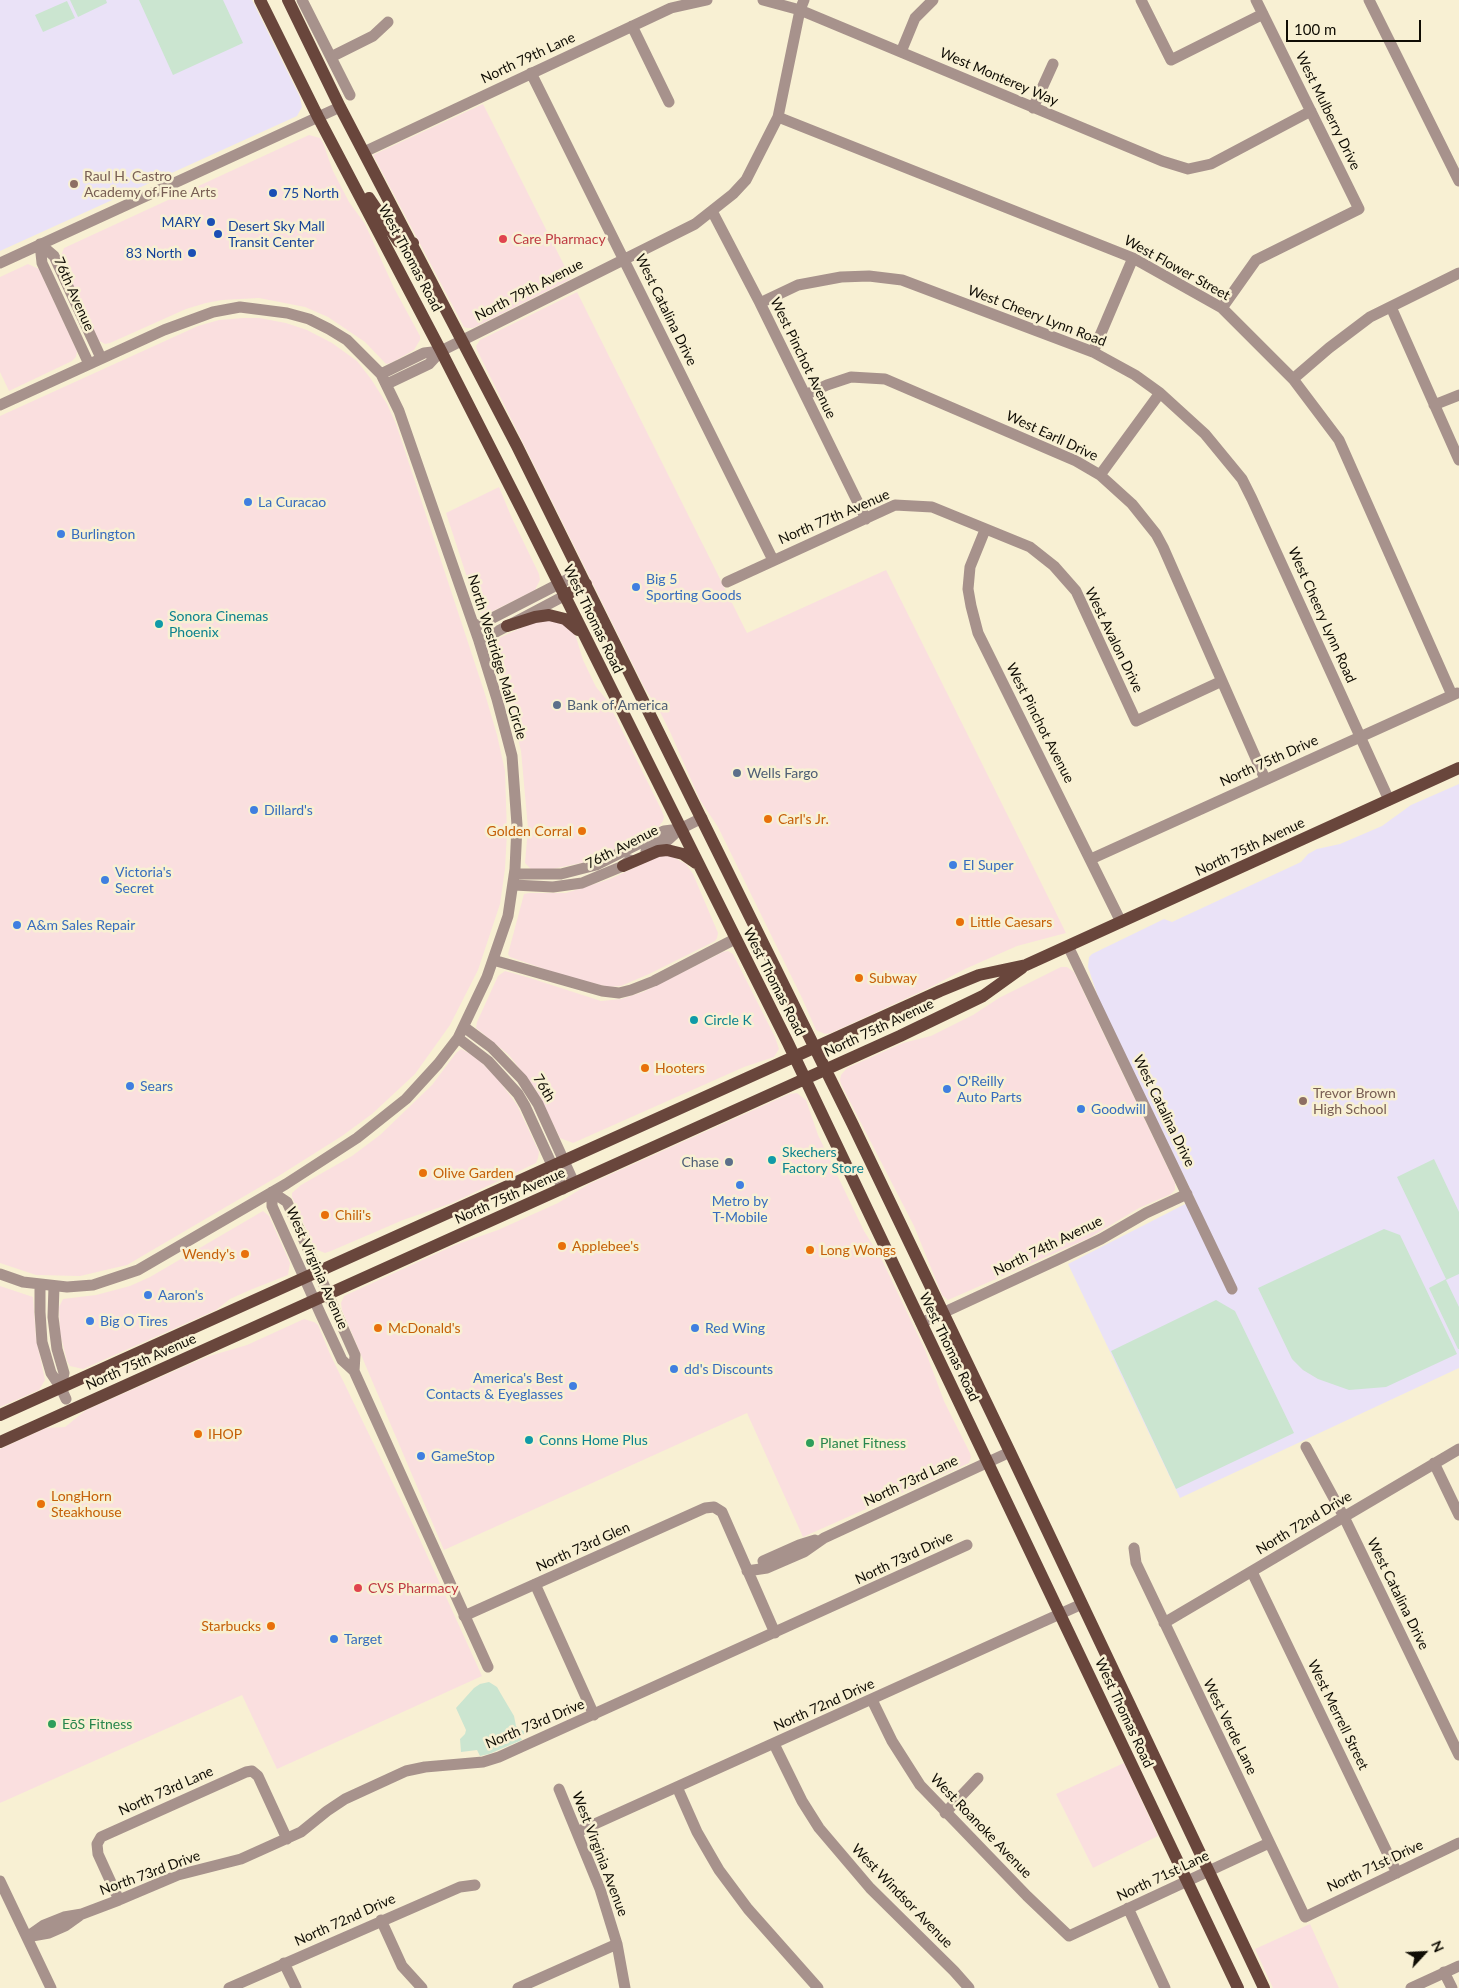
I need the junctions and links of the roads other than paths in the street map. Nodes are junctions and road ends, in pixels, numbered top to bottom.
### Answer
1 (260, 0) edge
2 (288, 0) edge
3 (302, 0) edge
4 (707, 0) edge
5 (763, 0) edge
6 (933, 0) edge
7 (1141, 0) edge
8 (1256, 0) edge
9 (1369, 0) edge
10 (802, 5) edge
11 (1263, 14) junction
12 (388, 22) dead end
13 (632, 26) junction
14 (901, 52) junction
15 (331, 57) junction
16 (1053, 64) dead end
17 (531, 73) junction
18 (350, 95) dead end
19 (668, 102) dead end
20 (340, 107) junction
21 (1033, 108) junction
22 (1311, 111) junction
23 (318, 117) junction
24 (778, 117) junction
25 (364, 152) junction
26 (350, 177) junction
27 (1459, 181) edge
28 (712, 211) junction
29 (40, 244) junction
30 (412, 244) junction
31 (1134, 258) junction
32 (624, 260) junction
33 (0, 263) edge
34 (1459, 273) edge
35 (760, 303) junction
36 (1391, 307) junction
37 (1222, 308) junction
38 (463, 340) junction
39 (441, 351) junction
40 (1093, 352) junction
41 (94, 361) junction
42 (384, 379) junction
43 (1293, 379) junction
44 (1160, 393) junction
45 (805, 395) junction
46 (1459, 395) edge
47 (0, 405) edge
48 (1434, 405) junction
49 (1459, 460) edge
50 (1100, 475) junction
51 (866, 519) junction
52 (984, 530) junction
53 (772, 560) junction
54 (583, 579) junction
55 (727, 582) dead end
56 (561, 590) junction
57 (507, 626) junction
58 (475, 627) junction
59 (584, 636) junction
60 (479, 641) junction
61 (1222, 681) junction
62 (1456, 694) edge
63 (1360, 736) junction
64 (1459, 768) edge
65 (1265, 779) junction
66 (1389, 800) junction
67 (702, 818) junction
68 (680, 829) junction
69 (1091, 859) junction
70 (698, 865) junction
71 (623, 866) junction
72 (514, 880) junction
73 (1121, 922) junction
74 (735, 939) junction
75 (1068, 946) junction
76 (493, 960) junction
77 (1026, 965) junction
78 (464, 1027) junction
79 (458, 1038) junction
80 (814, 1048) junction
81 (795, 1057) junction
82 (825, 1070) junction
83 (805, 1079) junction
84 (559, 1164) junction
85 (569, 1186) junction
86 (276, 1189) junction
87 (1187, 1194) junction
88 (318, 1272) junction
89 (0, 1274) edge
90 (305, 1278) junction
91 (40, 1284) junction
92 (54, 1286) junction
93 (1232, 1288) dead end
94 (328, 1294) junction
95 (315, 1300) junction
96 (943, 1313) junction
97 (921, 1323) junction
98 (354, 1371) junction
99 (64, 1394) junction
100 (0, 1415) edge
101 (0, 1442) edge
102 (1306, 1447) dead end
103 (1459, 1449) edge
104 (1010, 1452) junction
105 (988, 1462) junction
106 (1434, 1463) junction
107 (1459, 1515) edge
108 (1344, 1517) junction
109 (967, 1546) dead end
110 (1134, 1548) dead end
111 (747, 1571) junction
112 (1252, 1572) junction
113 (535, 1584) junction
114 (1082, 1604) junction
115 (1061, 1614) junction
116 (464, 1616) junction
117 (1164, 1623) junction
118 (775, 1632) junction
119 (488, 1667) dead end
120 (872, 1700) junction
121 (594, 1715) junction
122 (1454, 1731) edge
123 (774, 1744) junction
124 (1459, 1755) edge
125 (978, 1778) dead end
126 (677, 1788) junction
127 (560, 1789) dead end
128 (945, 1813) junction
129 (577, 1832) junction
130 (287, 1839) junction
131 (1269, 1843) junction
132 (1459, 1843) edge
133 (1208, 1871) junction
134 (1397, 1873) junction
135 (0, 1881) edge
136 (1187, 1881) junction
137 (475, 1885) dead end
138 (119, 1900) junction
139 (1128, 1908) junction
140 (1305, 1917) joint
141 (381, 1920) junction
142 (1069, 1936) joint
143 (27, 1937) junction
144 (617, 1944) junction
145 (284, 1963) junction
146 (1459, 1966) edge
147 (1444, 1972) junction
148 (51, 1988) edge
149 (229, 1988) edge
150 (296, 1988) edge
151 (422, 1988) edge
152 (518, 1988) edge
153 (625, 1988) edge
154 (818, 1988) edge
155 (968, 1988) edge
156 (1165, 1988) edge
157 (1238, 1988) edge
158 (1264, 1988) edge
159 (1410, 1988) edge
160 (1452, 1988) edge

1 - 23 main road, West Thomas Road
2 - 20 main road, West Thomas Road
3 - 15 street
4 - 13 street, North 79th Lane
5 - 10 street
6 - 14 street
7 - 11 street
8 - 11 street, West Mulberry Drive
9 - 27 street
10 - 14 street, West Monterey Way
10 - 24 street, North 79th Avenue
11 - 22 street, West Mulberry Drive
12 - 15 street
13 - 17 street, North 79th Lane
13 - 19 street
14 - 21 street, West Monterey Way
15 - 18 street
16 - 21 street
17 - 25 street, North 79th Lane
17 - 32 street, West Catalina Drive
20 - 23 street
20 - 25 main road, West Thomas Road
21 - 22 street, West Monterey Way
22 - 37 street, West Mulberry Drive
23 - 26 main road, West Thomas Road
23 - 29 street
24 - 28 street, North 79th Avenue
24 - 31 street, West Flower Street
25 - 30 main road, West Thomas Road
26 - 30 main road
26 - 39 main road, West Thomas Road
28 - 32 street, North 79th Avenue
28 - 35 street, West Pinchot Avenue
29 - 33 street
29 - 41 street, 76th Avenue
30 - 38 main road, West Thomas Road
31 - 37 street, West Flower Street
31 - 40 street
32 - 38 street, North 79th Avenue
32 - 53 street, West Catalina Drive
34 - 36 street
35 - 40 street, West Cheery Lynn Road
35 - 45 street, West Pinchot Avenue
36 - 43 street
36 - 48 street
37 - 43 street, West Flower Street
38 - 39 street, North 79th Avenue
38 - 54 main road, West Thomas Road
39 - 42 street
39 - 56 main road, West Thomas Road
40 - 44 street, West Cheery Lynn Road
41 - 42 street, North Westridge Mall Circle
41 - 47 street, North Westridge Mall Circle
42 - 58 street, North Westridge Mall Circle
43 - 62 street, West Flower Street
44 - 50 street
44 - 63 street, West Cheery Lynn Road
45 - 50 street, West Earll Drive
45 - 51 street, West Pinchot Avenue
46 - 48 street
48 - 49 street
50 - 61 street, West Earll Drive
51 - 52 street, North 77th Avenue
51 - 53 street, North 77th Avenue
52 - 61 street, West Avalon Drive
52 - 69 street, West Pinchot Avenue
53 - 55 street, North 77th Avenue
54 - 56 main road
54 - 67 main road, West Thomas Road
56 - 57 street
56 - 58 street
56 - 59 main road, West Thomas Road
57 - 59 main road
57 - 60 street
58 - 60 street, North Westridge Mall Circle
59 - 68 main road, West Thomas Road
60 - 72 street, North Westridge Mall Circle
61 - 65 street, West Earll Drive
62 - 63 street, North 75th Drive
63 - 65 street, North 75th Drive
63 - 66 street, West Cheery Lynn Road
64 - 66 main road, North 75th Avenue
65 - 69 street, North 75th Drive
66 - 73 main road, North 75th Avenue
67 - 68 street, 76th Avenue
67 - 80 main road, West Thomas Road
68 - 70 main road, West Thomas Road
68 - 71 street, 76th Avenue
68 - 72 street, 76th Avenue
69 - 73 street, West Pinchot Avenue
70 - 71 main road
70 - 74 main road, West Thomas Road
71 - 72 street, 76th Avenue
72 - 76 street, North Westridge Mall Circle
73 - 75 main road, North 75th Avenue
74 - 76 street
74 - 81 main road, West Thomas Road
75 - 77 main road, North 75th Avenue
75 - 87 street, West Catalina Drive
76 - 78 street, North Westridge Mall Circle
77 - 80 main road, North 75th Avenue
77 - 82 main road, North 75th Avenue
78 - 79 street, North Westridge Mall Circle
78 - 84 street, 76th
79 - 84 street, 76th
79 - 86 street, North Westridge Mall Circle
80 - 81 main road, North 75th Avenue
80 - 82 main road, West Thomas Road
81 - 83 main road, West Thomas Road
81 - 84 main road, North 75th Avenue
82 - 83 main road, North 75th Avenue
82 - 96 main road, West Thomas Road
83 - 85 main road, North 75th Avenue
83 - 97 main road, West Thomas Road
84 - 85 street, 76th
84 - 88 main road, North 75th Avenue
85 - 94 main road, North 75th Avenue
86 - 88 street, West Virginia Avenue
86 - 90 street, West Virginia Avenue
86 - 92 street, North Westridge Mall Circle
87 - 93 street, West Catalina Drive
87 - 96 street, North 74th Avenue
88 - 90 main road, North 75th Avenue
88 - 94 street, West Virginia Avenue
89 - 91 street, North Westridge Mall Circle
90 - 95 street, West Virginia Avenue
90 - 99 main road, North 75th Avenue
91 - 92 street, North Westridge Mall Circle
91 - 99 street
92 - 99 street
94 - 95 main road, North 75th Avenue
94 - 98 street, West Virginia Avenue
95 - 98 street, West Virginia Avenue
95 - 101 main road, North 75th Avenue
96 - 97 street, North 74th Avenue
96 - 104 main road, West Thomas Road
97 - 105 main road, West Thomas Road
98 - 116 street, West Virginia Avenue
99 - 100 main road, North 75th Avenue
102 - 108 street, West Catalina Drive
103 - 106 street, North 72nd Drive
104 - 105 street, North 73rd Lane
104 - 114 main road, West Thomas Road
105 - 111 street, North 73rd Lane
105 - 115 main road, West Thomas Road
106 - 107 street
106 - 108 street, North 72nd Drive
108 - 112 street, North 72nd Drive
108 - 122 street, West Catalina Drive
109 - 118 street, North 73rd Drive
110 - 117 street, West Verde Lane
111 - 113 street, North 73rd Glen
111 - 118 street
112 - 117 street, North 72nd Drive
112 - 134 street, West Merrell Street
113 - 116 street, North 73rd Glen
113 - 121 street
114 - 115 street, North 72nd Drive
114 - 133 main road, West Thomas Road
115 - 120 street, North 72nd Drive
115 - 136 main road, West Thomas Road
116 - 119 street, West Virginia Avenue
117 - 131 street, West Verde Lane
118 - 121 street, North 73rd Drive
120 - 123 street, North 72nd Drive
120 - 128 street, West Roanoke Avenue
121 - 130 street, North 73rd Drive
122 - 124 street, West Catalina Drive
123 - 126 street, North 72nd Drive
123 - 155 street, West Windsor Avenue
125 - 128 street
126 - 129 street, North 72nd Drive
126 - 154 street
127 - 129 street, West Virginia Avenue
128 - 142 street, West Roanoke Avenue
129 - 144 street, West Virginia Avenue
130 - 138 street, North 73rd Drive
130 - 138 street, North 73rd Lane
131 - 133 street, North 71st Lane
131 - 140 street, West Verde Lane
132 - 134 street, North 71st Drive
133 - 136 street, North 71st Lane
133 - 158 main road, West Thomas Road
134 - 140 street, North 71st Drive
135 - 143 street
136 - 139 street, North 71st Lane
136 - 157 main road, West Thomas Road
137 - 141 street, North 72nd Drive
138 - 143 street, North 73rd Drive
139 - 142 street, North 71st Lane
139 - 156 street
141 - 145 street, North 72nd Drive
141 - 151 street
143 - 148 street
144 - 152 street
144 - 153 street, West Virginia Avenue
145 - 149 street, North 72nd Drive
145 - 150 street
146 - 147 street
147 - 159 street
147 - 160 street

